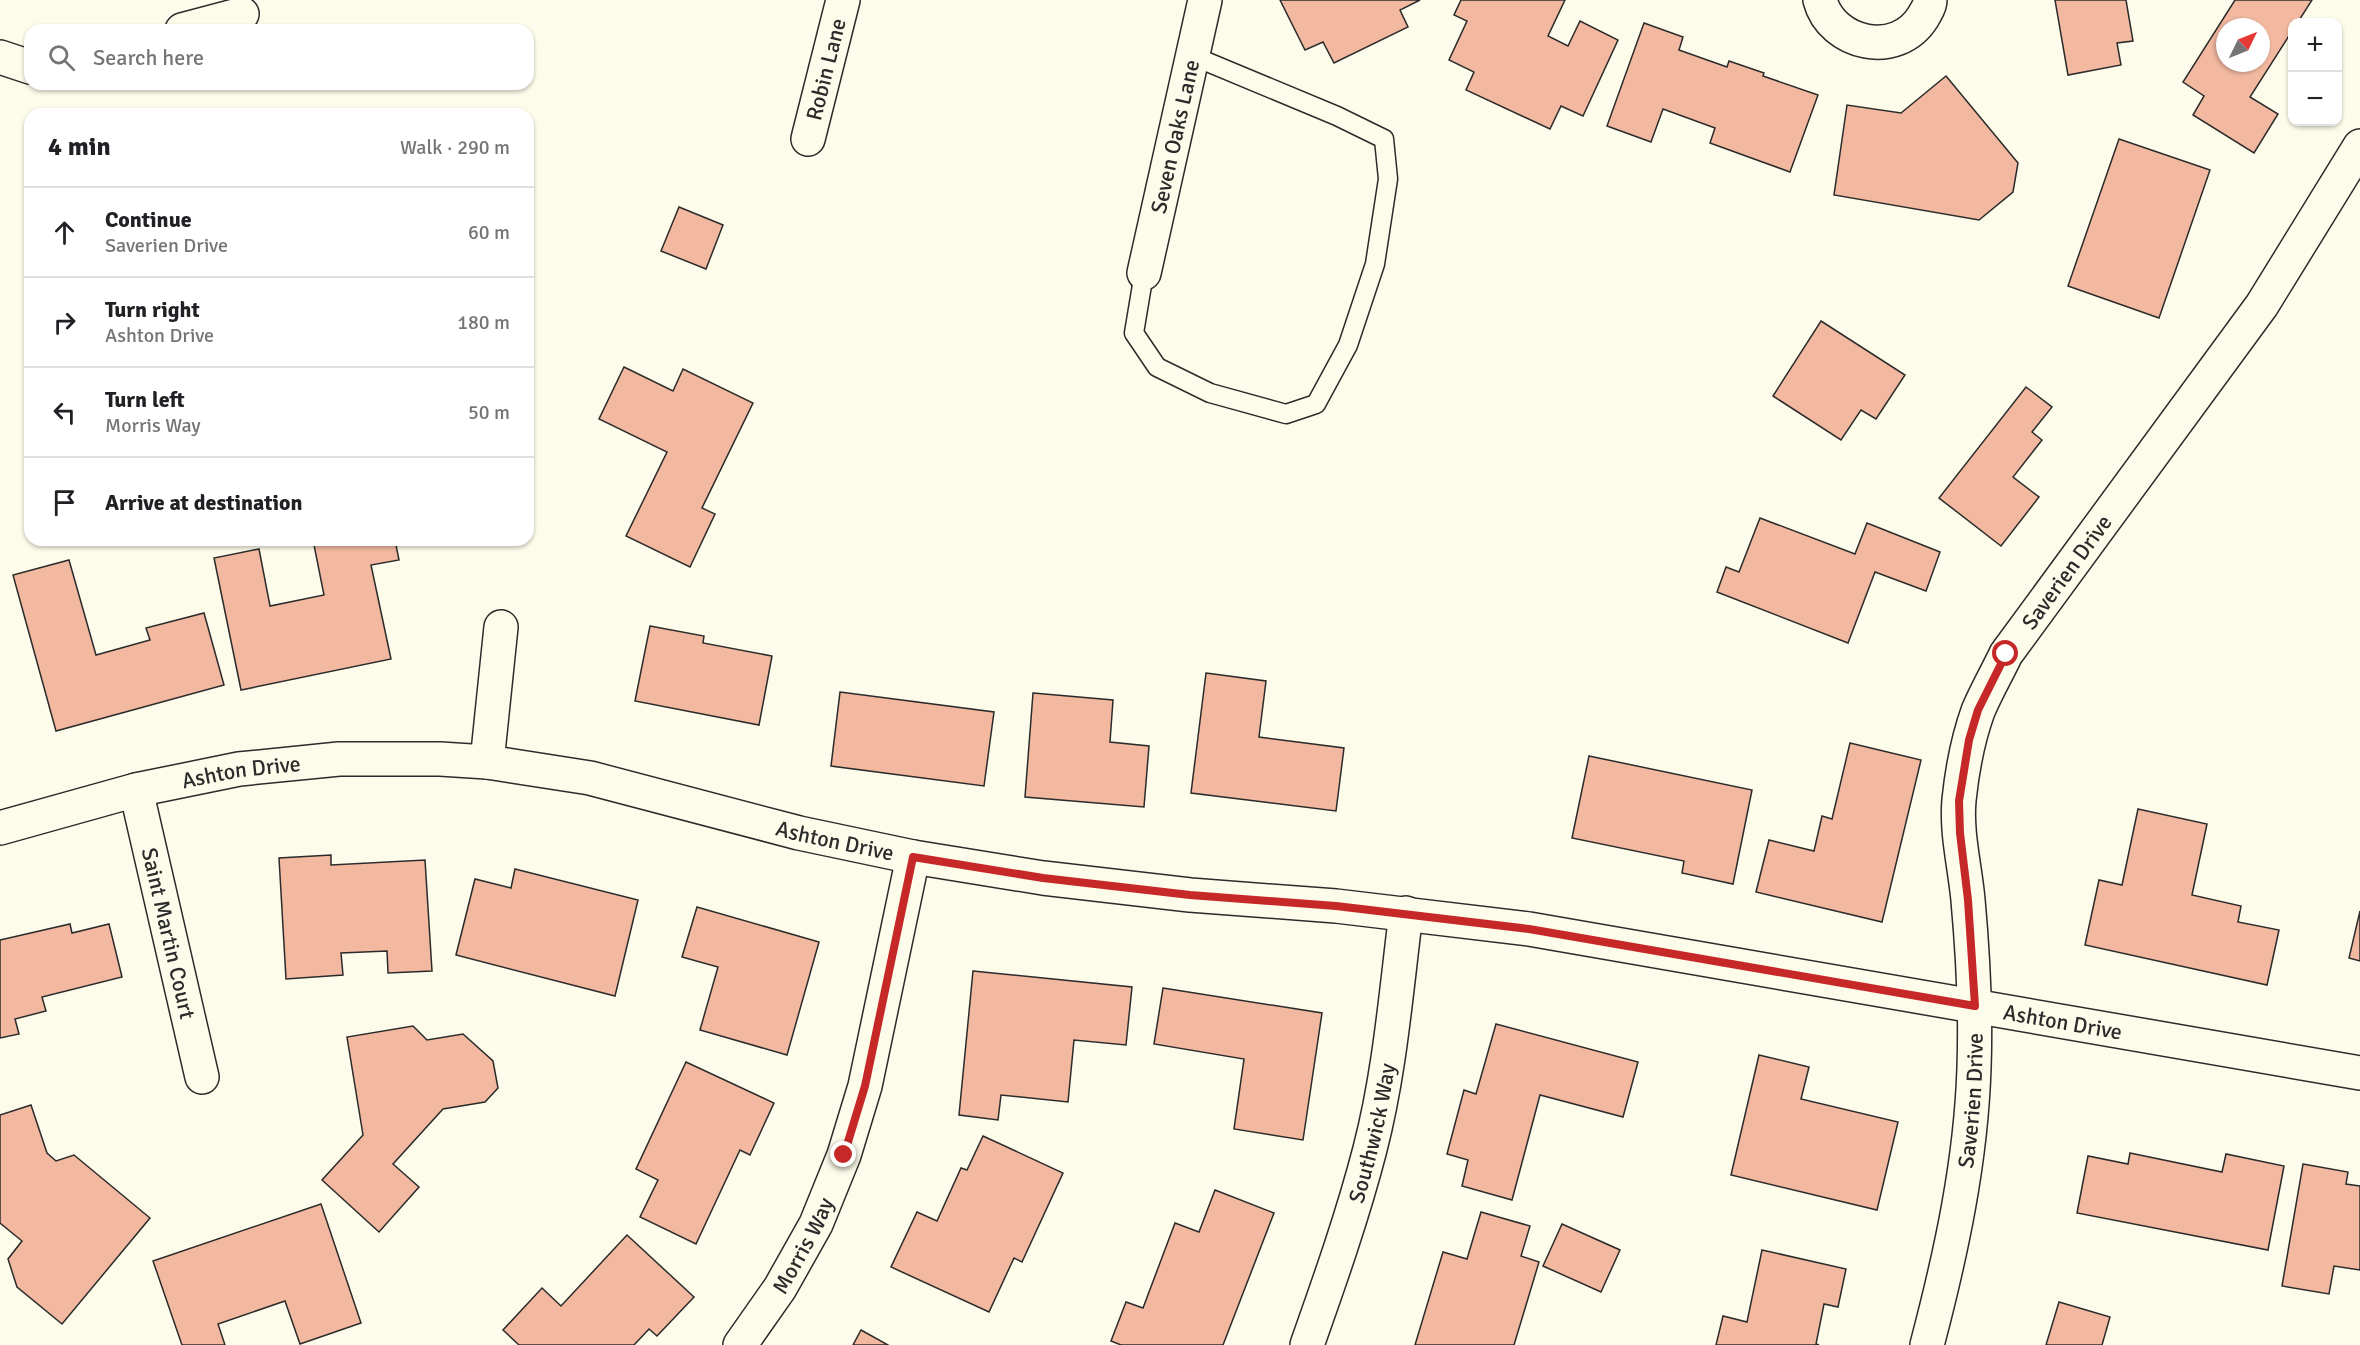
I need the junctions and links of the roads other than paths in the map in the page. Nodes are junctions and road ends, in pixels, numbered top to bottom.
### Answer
1 (843, 0) edge
2 (1205, 0) edge
3 (1820, 0) edge
4 (1930, 0) edge
5 (242, 14) dead end
6 (204, 24) edge
7 (1193, 56) junction
8 (0, 57) edge
9 (24, 65) edge
10 (808, 140) dead end
11 (2360, 146) edge
12 (1144, 273) joint
13 (501, 627) dead end
14 (487, 762) junction
15 (136, 790) junction
16 (0, 828) edge
17 (913, 857) junction
18 (1406, 913) junction
19 (1975, 1006) junction
20 (2360, 1073) edge
21 (202, 1077) dead end
22 (740, 1345) edge
23 (1307, 1345) edge
24 (1927, 1345) edge

1 - 10 street, Robin Lane
2 - 7 street, Seven Oaks Lane
3 - 4 street
5 - 6 street
7 - 12 street, Seven Oaks Lane
7 - 12 lane
8 - 9 street
11 - 19 street, Saverien Drive
13 - 14 street
14 - 15 street, Ashton Drive
14 - 17 street, Ashton Drive
15 - 16 street, Ashton Drive
15 - 21 street, Saint Martin Court
17 - 18 street, Ashton Drive
17 - 22 street, Morris Way
18 - 19 street, Ashton Drive
18 - 23 street, Southwick Way
19 - 20 street, Ashton Drive
19 - 24 street, Saverien Drive

